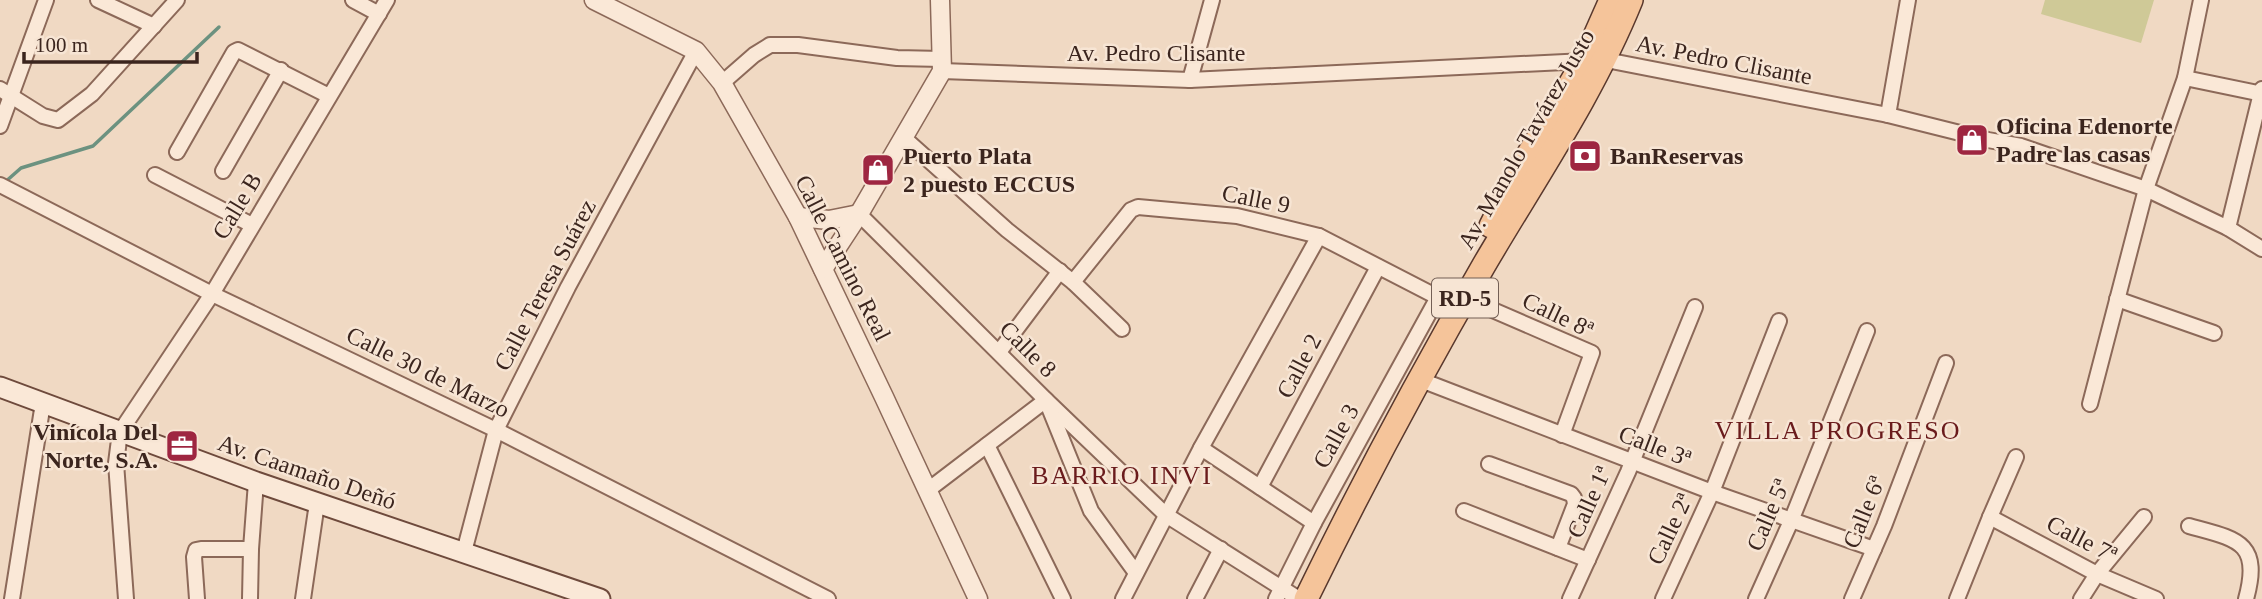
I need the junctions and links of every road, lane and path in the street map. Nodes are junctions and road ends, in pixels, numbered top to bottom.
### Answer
1 (46, 0) edge
2 (98, 0) edge
3 (177, 0) edge
4 (353, 0) edge
5 (387, 0) edge
6 (594, 0) edge
7 (940, 0) edge
8 (1212, 0) edge
9 (1611, 0) edge
10 (1631, 0) edge
11 (1908, 0) edge
12 (2201, 0) edge
13 (379, 13) junction
14 (155, 26) junction
15 (696, 51) junction
16 (1595, 60) junction
17 (942, 65) junction
18 (281, 70) junction
19 (2185, 78) junction
20 (1190, 80) junction
21 (722, 83) junction
22 (6, 92) edge
23 (2262, 92) edge
24 (329, 96) junction
25 (1888, 115) junction
26 (0, 126) edge
27 (904, 138) junction
28 (177, 152) dead end
29 (223, 171) dead end
30 (155, 175) dead end
31 (3, 186) edge
32 (2146, 188) junction
33 (859, 214) junction
34 (798, 217) junction
35 (252, 225) junction
36 (2228, 228) junction
37 (1319, 236) junction
38 (2262, 249) edge
39 (1378, 267) junction
40 (823, 269) junction
41 (1060, 271) junction
42 (1073, 282) junction
43 (212, 294) junction
44 (1451, 299) junction
45 (2117, 299) junction
46 (1695, 307) dead end
47 (1779, 321) dead end
48 (1122, 329) dead end
49 (1867, 331) dead end
50 (2214, 332) dead end
51 (999, 352) junction
52 (1946, 363) dead end
53 (1421, 380) junction
54 (0, 387) edge
55 (1046, 400) junction
56 (43, 403) junction
57 (2090, 404) dead end
58 (496, 430) junction
59 (120, 432) junction
60 (1562, 435) junction
61 (987, 445) junction
62 (1201, 448) junction
63 (2016, 457) dead end
64 (1631, 462) junction
65 (1489, 464) dead end
66 (256, 482) junction
67 (1260, 487) junction
68 (928, 490) junction
69 (1712, 492) junction
70 (317, 503) junction
71 (1464, 511) dead end
72 (1166, 515) junction
73 (1990, 517) junction
74 (2144, 517) dead end
75 (1791, 521) junction
76 (1314, 523) junction
77 (2189, 526) dead end
78 (1558, 548) junction
79 (251, 549) junction
80 (1221, 549) junction
81 (1874, 549) junction
82 (464, 552) junction
83 (1588, 560) junction
84 (1136, 573) junction
85 (2097, 574) junction
86 (1292, 597) edge
87 (12, 599) edge
88 (126, 599) edge
89 (197, 599) edge
90 (250, 599) edge
91 (303, 599) edge
92 (600, 599) edge
93 (828, 599) edge
94 (978, 599) edge
95 (1063, 599) edge
96 (1123, 599) edge
97 (1195, 599) edge
98 (1570, 599) edge
99 (1663, 599) edge
100 (1756, 599) edge
101 (1852, 599) edge
102 (1957, 599) edge
103 (2081, 599) edge
104 (2156, 599) edge
105 (2246, 599) edge

1 - 22 street
2 - 14 street
3 - 14 street
4 - 13 street
5 - 13 street, Calle B
6 - 15 street, Calle Camino Real
7 - 17 street
8 - 20 street
9 - 16 main road, Av. Manolo Tavárez Justo / RD-5
10 - 16 main road, Av. Manolo Tavárez Justo / RD-5
11 - 25 street
12 - 19 street
13 - 24 street, Calle B
14 - 22 street
15 - 21 street, Calle Camino Real
15 - 58 street, Calle Teresa Suárez
16 - 20 street, Av. Pedro Clisante
16 - 25 street, Av. Pedro Clisante
16 - 44 main road, Av. Manolo Tavárez Justo / RD-5
17 - 20 street, Av. Pedro Clisante
17 - 21 street, Av. Pedro Clisante
17 - 27 street
18 - 24 street
18 - 28 street
18 - 29 street
19 - 23 street
19 - 32 street
21 - 34 street, Calle Camino Real
22 - 26 street
23 - 36 street
24 - 35 street, Calle B
25 - 32 street, Av. Pedro Clisante
27 - 33 street
27 - 41 street
30 - 35 street
31 - 43 street, Calle 30 de Marzo
32 - 36 street, Av. Pedro Clisante
32 - 45 street
33 - 34 street
33 - 40 street
33 - 51 street, Calle 8
34 - 40 street, Calle Camino Real
35 - 43 street, Calle B
36 - 38 street, Av. Pedro Clisante
37 - 39 street, Calle 9
37 - 42 street, Calle 9
37 - 62 street
39 - 44 street, Calle 9
39 - 67 street, Calle 2
40 - 68 street, Calle Camino Real
41 - 42 street
41 - 51 street
42 - 48 street
43 - 58 street, Calle 30 de Marzo
43 - 59 street, Calle B
44 - 53 main road, Av. Manolo Tavárez Justo / RD-5
44 - 60 street, Calle 8ª
44 - 76 street, Calle 3
44 - 86 main road, Av. Manolo Tavárez Justo / RD-5
45 - 50 street
45 - 57 street
46 - 64 street, Calle 1ª
47 - 69 street, Calle 2ª
49 - 75 street, Calle 5ª
51 - 55 street, Calle 8
52 - 81 street, Calle 6ª
53 - 60 street, Calle 3ª
53 - 86 main road, Av. Manolo Tavárez Justo / RD-5
54 - 56 main road, Av. Caamaño Deñó
55 - 61 street
55 - 72 street, Calle 8
55 - 84 street
56 - 59 main road, Av. Caamaño Deñó
56 - 87 street
58 - 82 street, Calle Teresa Suárez
58 - 93 street, Calle 30 de Marzo
59 - 66 main road, Av. Caamaño Deñó
59 - 88 street
60 - 64 street, Calle 3ª
61 - 68 street
61 - 95 street
62 - 67 street
62 - 72 street
63 - 73 street
64 - 69 street, Calle 3ª
64 - 83 street, Calle 1ª
65 - 78 street
66 - 70 main road, Av. Caamaño Deñó
66 - 79 street
67 - 76 street
68 - 94 street, Calle Camino Real
69 - 75 street, Calle 3ª
69 - 99 street, Calle 2ª
70 - 82 main road, Av. Caamaño Deñó
70 - 91 street
71 - 78 street
72 - 80 street, Calle 8
72 - 84 street
73 - 85 street, Calle 7ª
73 - 102 street
74 - 85 street
75 - 81 street, Calle 3ª
75 - 100 street, Calle 5ª
76 - 86 street, Calle 3
77 - 105 street
78 - 83 street
79 - 89 street
79 - 90 street
80 - 86 street, Calle 8
80 - 97 street
81 - 101 street, Calle 6ª
82 - 92 main road, Av. Caamaño Deñó
83 - 98 street, Calle 1ª
84 - 96 street
85 - 103 street
85 - 104 street, Calle 7ª

